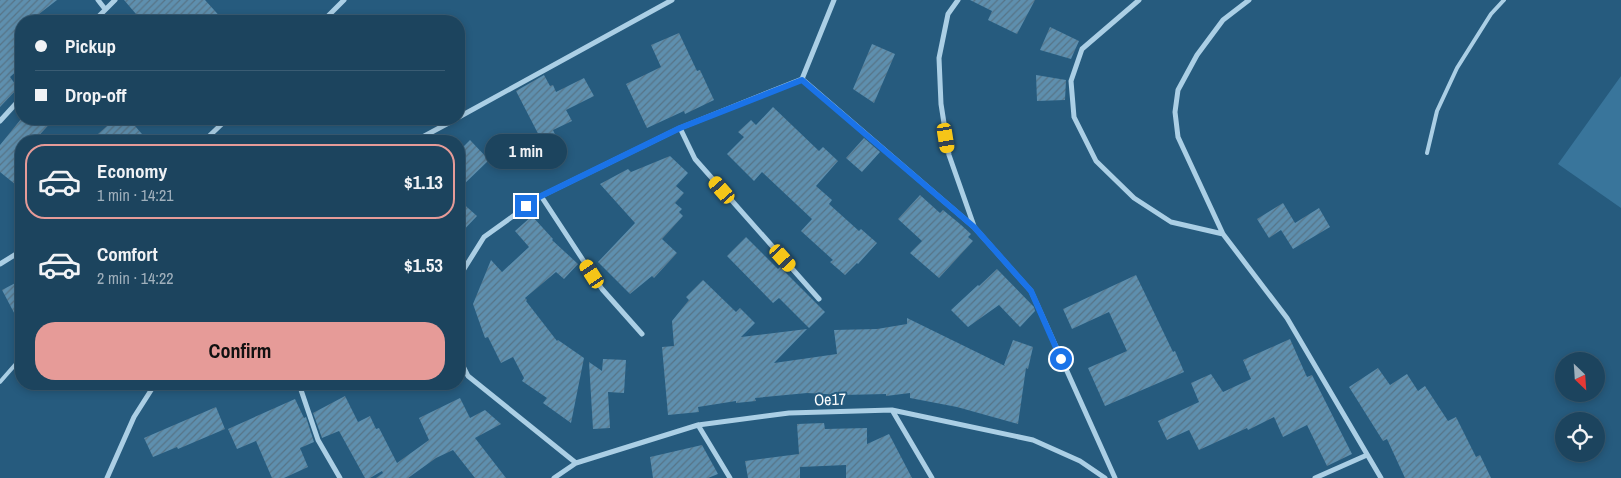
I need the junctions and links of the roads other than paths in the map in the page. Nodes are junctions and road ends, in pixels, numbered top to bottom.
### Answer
1 (98, 0) edge
2 (115, 0) edge
3 (344, 0) edge
4 (672, 0) edge
5 (834, 0) edge
6 (958, 0) edge
7 (1139, 0) edge
8 (1250, 0) edge
9 (1504, 0) edge
10 (105, 9) junction
11 (100, 15) edge
12 (329, 15) edge
13 (802, 80) junction
14 (15, 105) edge
15 (465, 114) edge
16 (0, 121) edge
17 (221, 125) edge
18 (444, 125) edge
19 (680, 128) junction
20 (210, 135) edge
21 (426, 135) edge
22 (1427, 154) dead end
23 (541, 196) junction
24 (974, 227) junction
25 (1222, 234) junction
26 (15, 255) edge
27 (0, 264) edge
28 (465, 267) edge
29 (819, 300) dead end
30 (642, 334) dead end
31 (15, 365) edge
32 (465, 370) edge
33 (0, 382) edge
34 (151, 390) edge
35 (301, 390) edge
36 (892, 410) junction
37 (698, 425) junction
38 (1367, 454) junction
39 (576, 463) junction
40 (107, 478) edge
41 (340, 478) edge
42 (554, 478) edge
43 (730, 478) edge
44 (932, 478) edge
45 (1104, 478) edge
46 (1115, 478) edge
47 (1315, 478) edge
48 (1381, 478) edge

1 - 10 street
2 - 10 street
3 - 12 street
4 - 15 street
5 - 13 street
6 - 24 street
7 - 25 street
8 - 25 street
9 - 22 lane
10 - 11 street
13 - 19 street
13 - 24 street
14 - 16 street
17 - 20 street
18 - 21 street
19 - 23 street
19 - 29 street
23 - 28 street
23 - 30 street
24 - 46 street
25 - 38 street
26 - 27 street
31 - 33 lane
32 - 39 street
34 - 40 street
35 - 41 street
36 - 37 street, Oe17
36 - 44 street
36 - 45 street, Oe17
37 - 39 street, Oe17
37 - 43 street
38 - 47 street
38 - 48 street
39 - 42 street, Oe17

